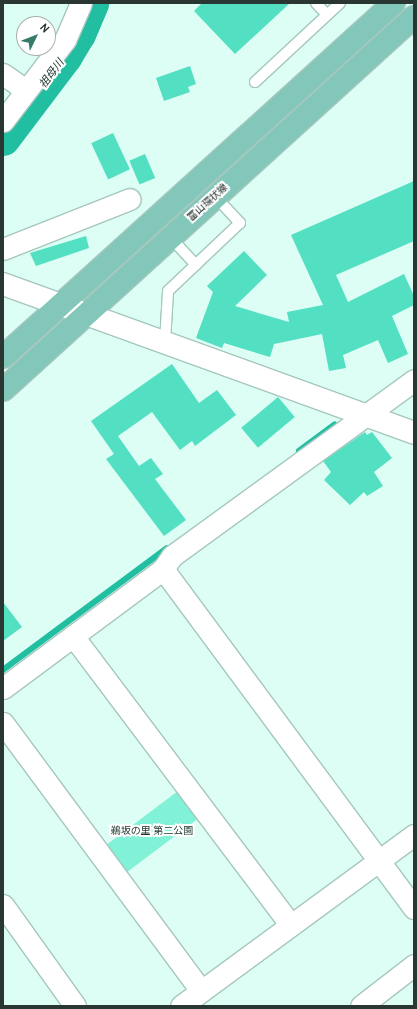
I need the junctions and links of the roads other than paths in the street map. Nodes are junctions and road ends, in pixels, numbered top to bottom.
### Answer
1 (81, 3) edge
2 (316, 3) edge
3 (340, 3) edge
4 (394, 3) edge
5 (327, 15) junction
6 (414, 17) edge
7 (3, 74) edge
8 (255, 82) dead end
9 (26, 90) junction
10 (3, 120) edge
11 (215, 196) junction
12 (130, 199) dead end
13 (170, 237) junction
14 (3, 249) edge
15 (196, 264) junction
16 (3, 284) edge
17 (60, 304) junction
18 (87, 314) junction
19 (166, 342) junction
20 (3, 357) edge
21 (414, 380) edge
22 (3, 390) edge
23 (363, 415) junction
24 (414, 433) edge
25 (163, 569) junction
26 (74, 636) junction
27 (3, 688) edge
28 (3, 723) edge
29 (414, 835) edge
30 (378, 860) junction
31 (3, 905) edge
32 (414, 908) edge
33 (290, 924) junction
34 (414, 965) edge
35 (201, 991) junction
36 (75, 1006) edge
37 (181, 1006) edge
38 (361, 1006) edge

1 - 9 street
2 - 5 lane
3 - 5 lane
4 - 17 main road
5 - 8 lane
6 - 11 main road, 富山環状線
7 - 9 street
9 - 10 street
11 - 13 main road, 富山環状線
11 - 15 lane
12 - 14 street
13 - 15 lane
13 - 18 main road, 富山環状線
15 - 19 lane
16 - 17 street
17 - 18 street
17 - 20 main road
18 - 19 street
18 - 22 main road, 富山環状線
19 - 23 street
21 - 23 street
23 - 24 street
23 - 25 street
25 - 26 street
25 - 30 street
26 - 27 street
26 - 33 street
28 - 35 street
29 - 30 street
30 - 32 street
30 - 33 street
31 - 36 street
33 - 35 street
34 - 38 street
35 - 37 street

